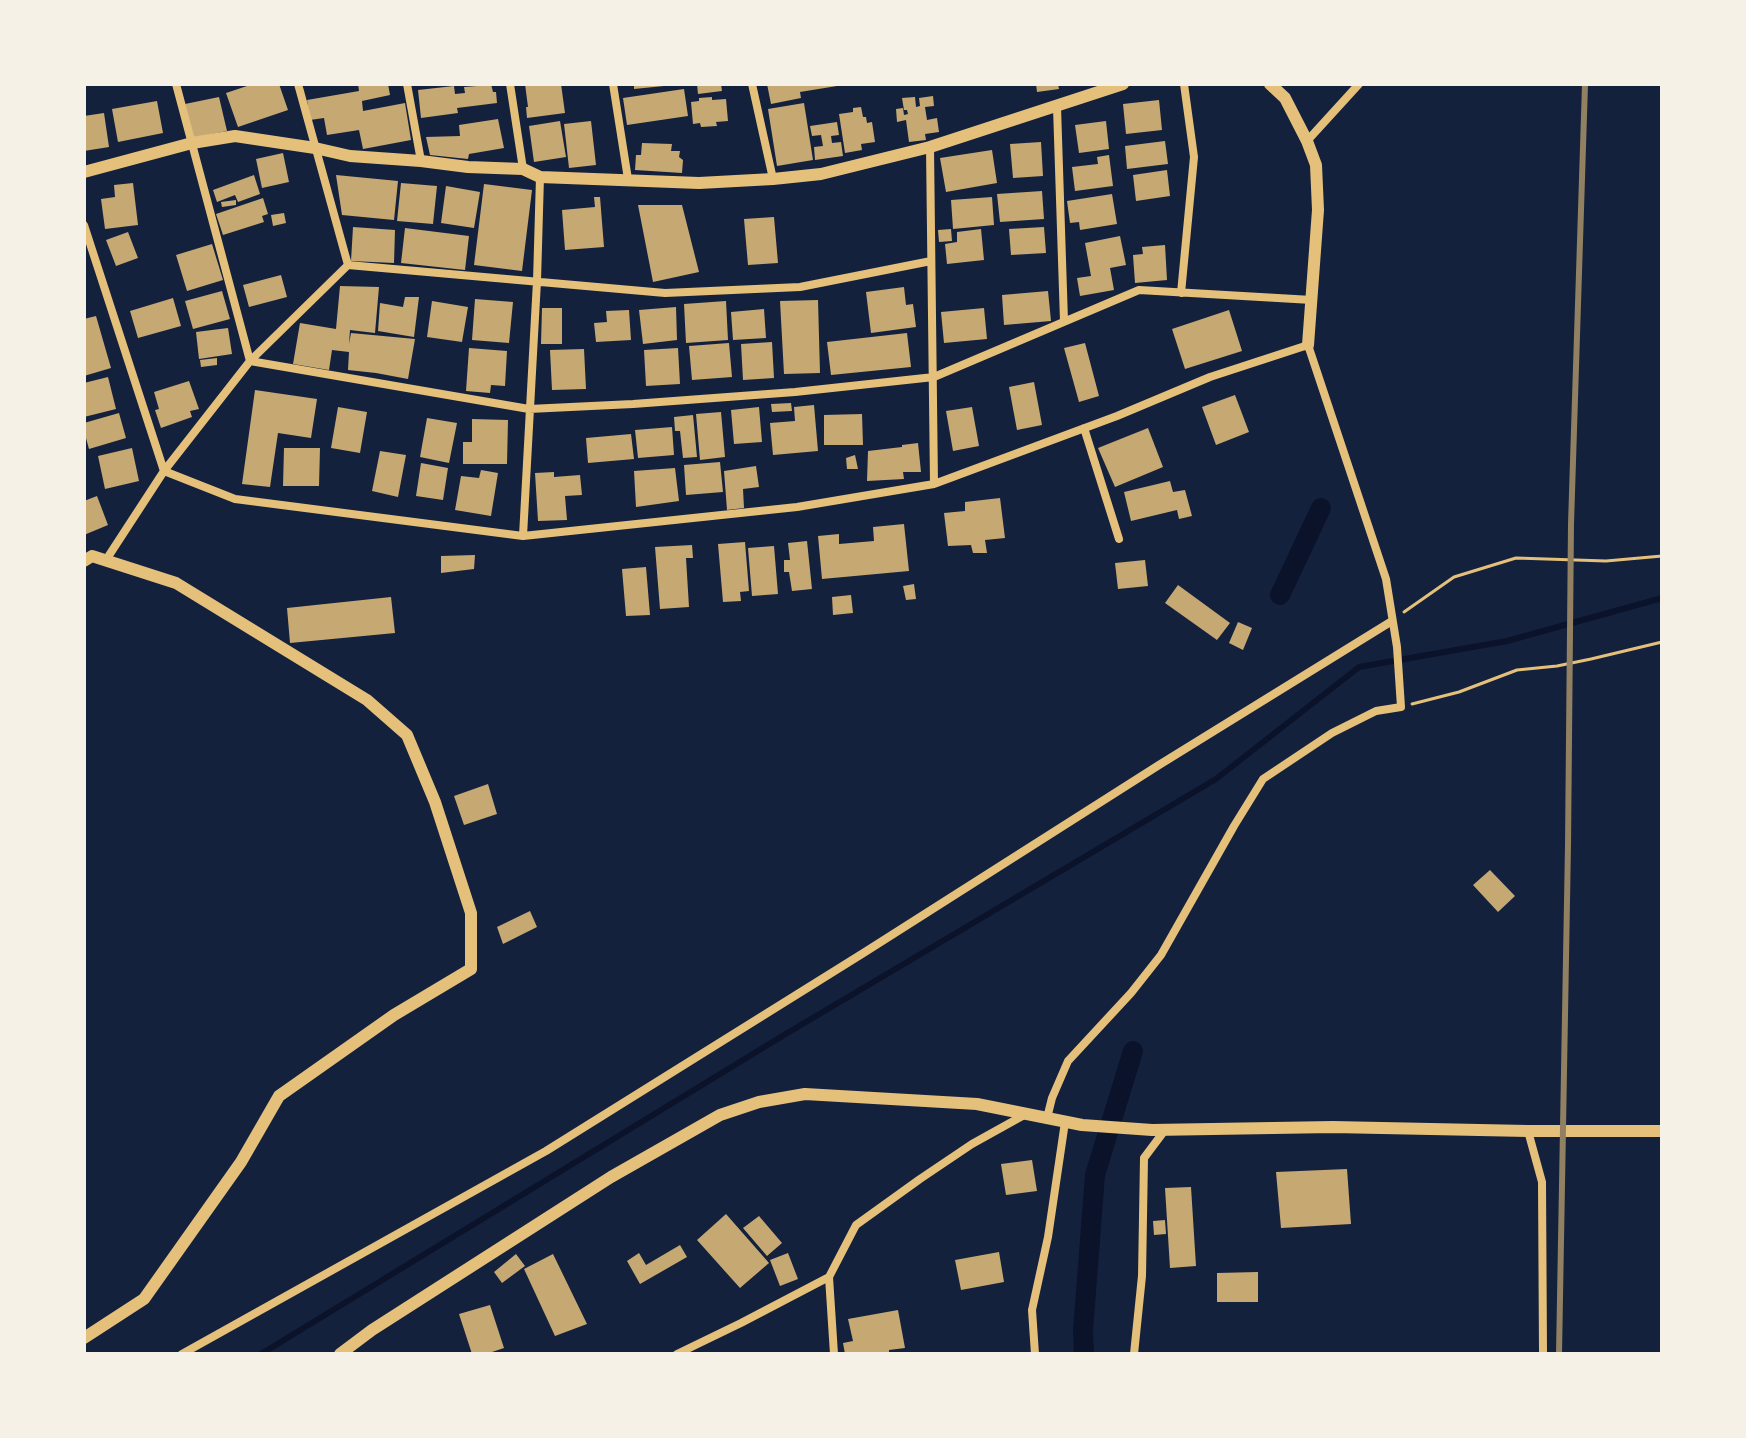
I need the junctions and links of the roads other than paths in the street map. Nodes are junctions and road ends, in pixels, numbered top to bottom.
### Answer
1 (176, 84) edge
2 (298, 84) edge
3 (407, 84) edge
4 (510, 84) edge
5 (613, 84) edge
6 (752, 84) edge
7 (1123, 84) edge
8 (1184, 84) edge
9 (1270, 84) edge
10 (1359, 84) edge
11 (1057, 107) junction
12 (1307, 141) junction
13 (192, 143) junction
14 (930, 147) junction
15 (315, 148) junction
16 (421, 161) junction
17 (523, 169) junction
18 (84, 172) edge
19 (540, 177) junction
20 (628, 179) junction
21 (773, 179) junction
22 (84, 225) edge
23 (931, 261) junction
24 (348, 265) junction
25 (537, 281) junction
26 (1181, 293) junction
27 (1312, 300) junction
28 (1064, 321) junction
29 (1308, 345) junction
30 (250, 361) junction
31 (934, 377) junction
32 (529, 409) junction
33 (1084, 428) junction
34 (164, 471) junction
35 (934, 484) junction
36 (523, 536) junction
37 (1119, 539) dead end
38 (106, 560) junction
39 (84, 561) edge
40 (1392, 621) junction
41 (1026, 1114) junction
42 (1047, 1118) junction
43 (1065, 1122) junction
44 (1158, 1130) junction
45 (1528, 1131) junction
46 (1662, 1131) edge
47 (829, 1277) junction
48 (84, 1338) edge
49 (182, 1354) edge
50 (340, 1354) edge
51 (677, 1354) edge
52 (834, 1354) edge
53 (1035, 1354) edge
54 (1134, 1354) edge
55 (1543, 1354) edge

1 - 13 street
2 - 15 street
3 - 16 street
4 - 17 street
5 - 20 street
6 - 21 street
7 - 11 street
8 - 26 street
9 - 12 street
10 - 12 street
11 - 14 street
11 - 28 street
12 - 27 street
13 - 15 street
13 - 18 street
13 - 30 street
14 - 21 street
14 - 23 street
15 - 16 street
15 - 24 street
16 - 17 street
17 - 19 street
19 - 20 street
19 - 25 street
20 - 21 street
22 - 34 street
23 - 25 street
23 - 31 street
24 - 25 street
24 - 30 street
25 - 32 street
26 - 27 street
26 - 28 street
27 - 29 street
28 - 31 street
29 - 33 street
29 - 40 street
30 - 32 street
30 - 34 street
31 - 32 street
31 - 35 street
32 - 36 street
33 - 35 street
33 - 37 street
34 - 36 street
34 - 38 street
35 - 36 street
38 - 39 street
38 - 48 street
40 - 42 street
40 - 49 street
41 - 42 street
41 - 47 street
41 - 50 street
42 - 43 street
43 - 44 street
43 - 53 street
44 - 45 street
44 - 54 street
45 - 46 street
45 - 55 street
47 - 51 street
47 - 52 street

